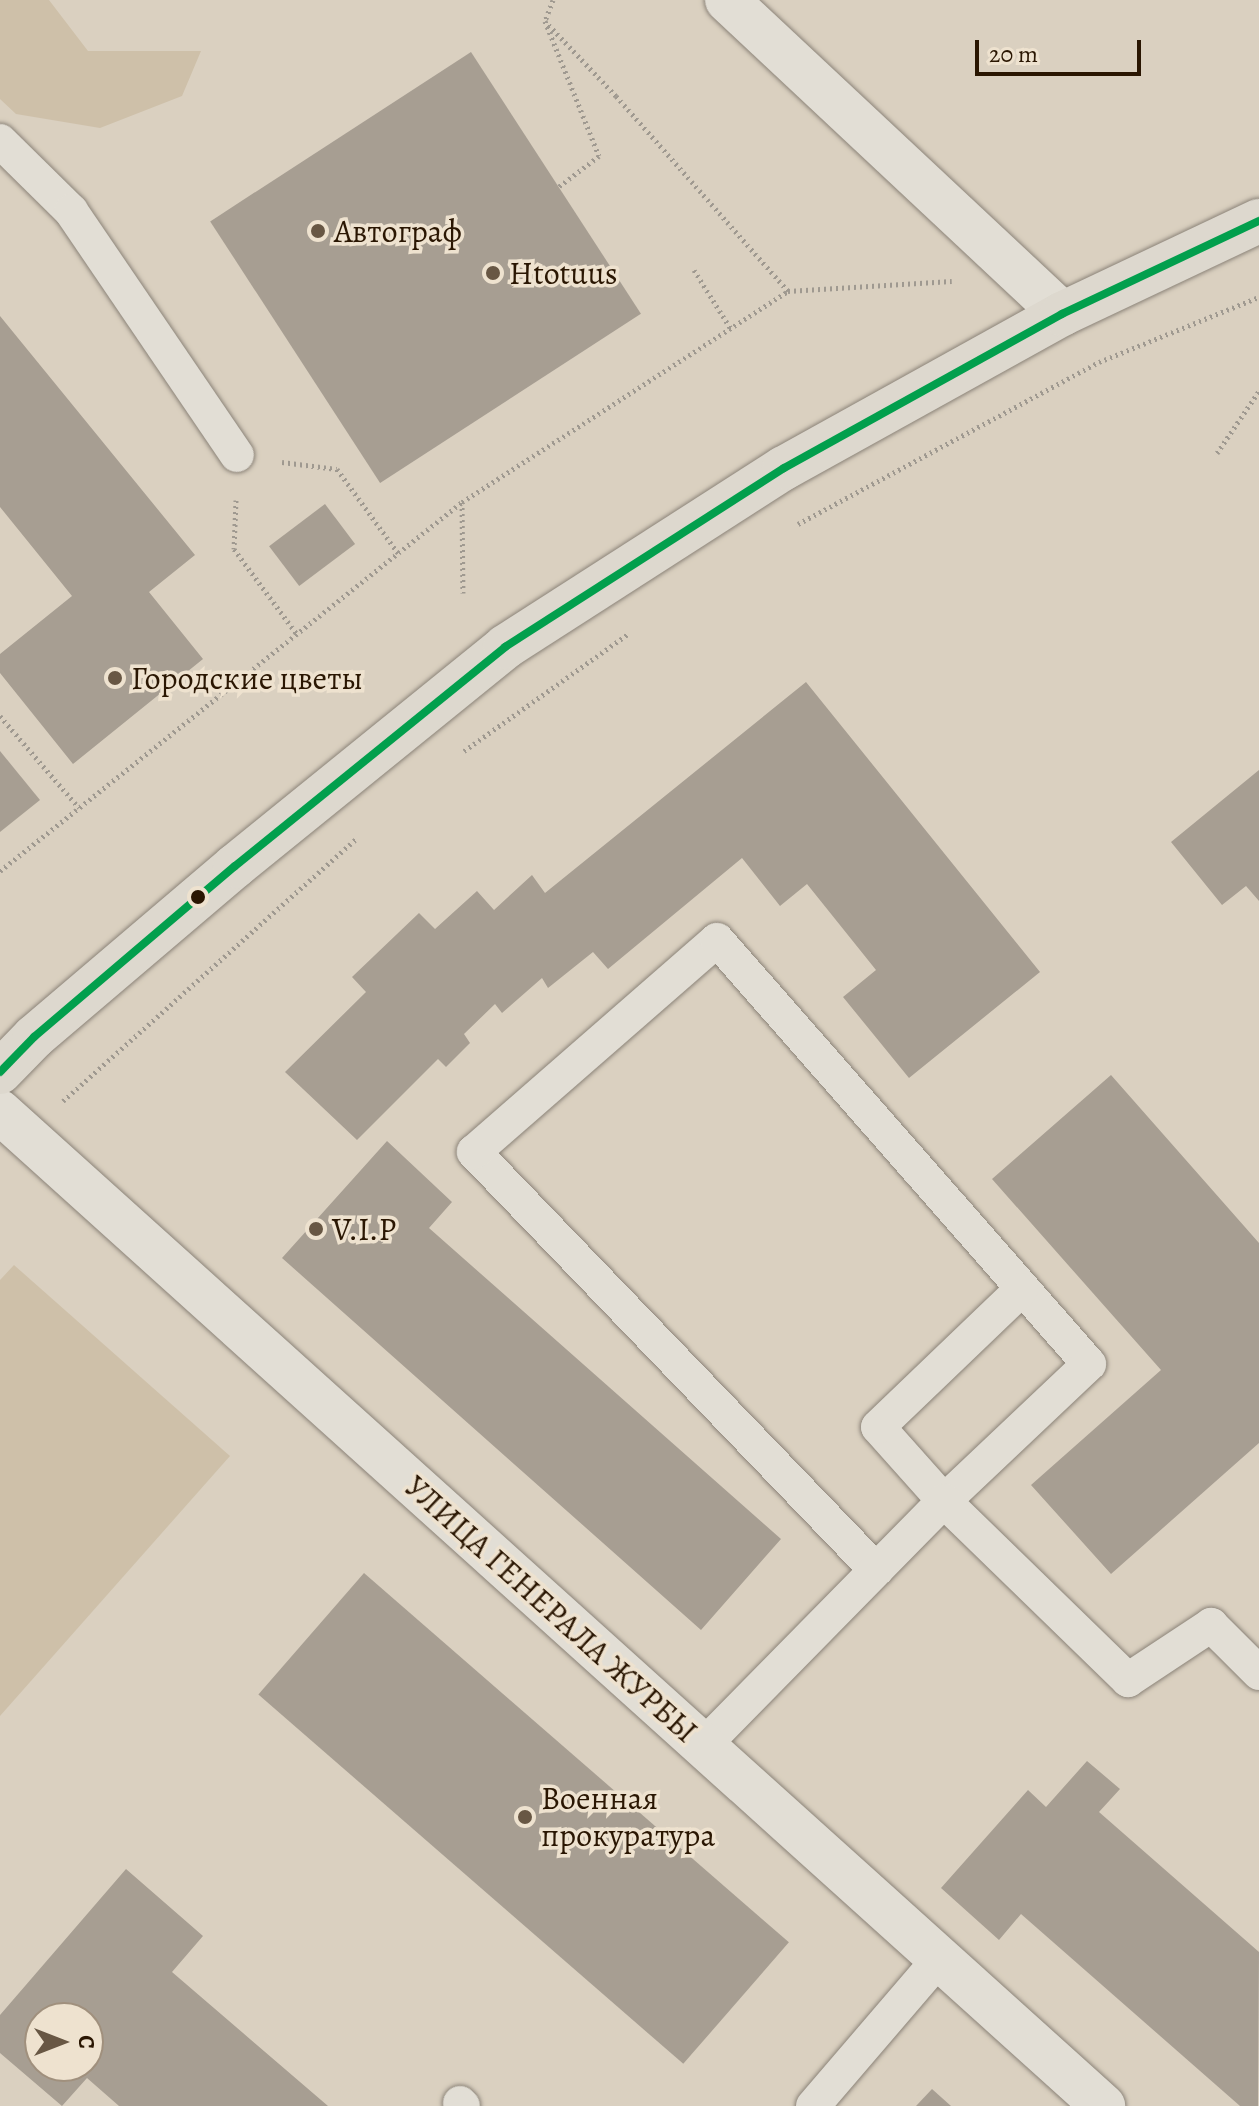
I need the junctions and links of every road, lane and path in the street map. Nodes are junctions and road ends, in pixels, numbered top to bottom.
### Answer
1 (553, 0) edge
2 (727, 0) edge
3 (545, 21) junction
4 (0, 141) edge
5 (557, 188) dead end
6 (1259, 221) edge
7 (694, 270) dead end
8 (957, 280) dead end
9 (788, 291) junction
10 (1259, 297) edge
11 (1062, 314) junction
12 (731, 329) junction
13 (1259, 391) edge
14 (1217, 453) dead end
15 (237, 455) junction
16 (462, 502) junction
17 (788, 530) dead end
18 (398, 553) junction
19 (463, 593) dead end
20 (631, 631) dead end
21 (297, 634) junction
22 (0, 716) edge
23 (463, 752) dead end
24 (79, 808) junction
25 (366, 830) dead end
26 (0, 871) edge
27 (0, 1072) edge
28 (14, 1124) edge
29 (1021, 1290) junction
30 (944, 1501) junction
31 (876, 1570) junction
32 (1259, 1673) edge
33 (703, 1746) junction
34 (940, 1958) junction
35 (813, 2106) edge
36 (1103, 2106) edge

1 - 3 path
2 - 11 street
3 - 5 path
3 - 9 path
4 - 15 lane
6 - 11 main road
7 - 12 path
8 - 9 path
9 - 12 path
10 - 17 path
11 - 27 main road
12 - 16 path
13 - 14 path
15 - 18 path
15 - 21 path
16 - 18 path
16 - 19 path
18 - 21 path
20 - 23 path
21 - 24 path
22 - 24 path
24 - 26 path
25 - 28 path
28 - 33 street, УЛИЦА ГЕНЕРАЛА ЖУРБЫ
29 - 30 lane
29 - 30 lane
29 - 31 lane
30 - 31 lane
30 - 32 lane
31 - 33 lane
33 - 34 street, УЛИЦА ГЕНЕРАЛА ЖУРБЫ
34 - 35 lane
34 - 36 street, УЛИЦА ГЕНЕРАЛА ЖУРБЫ

